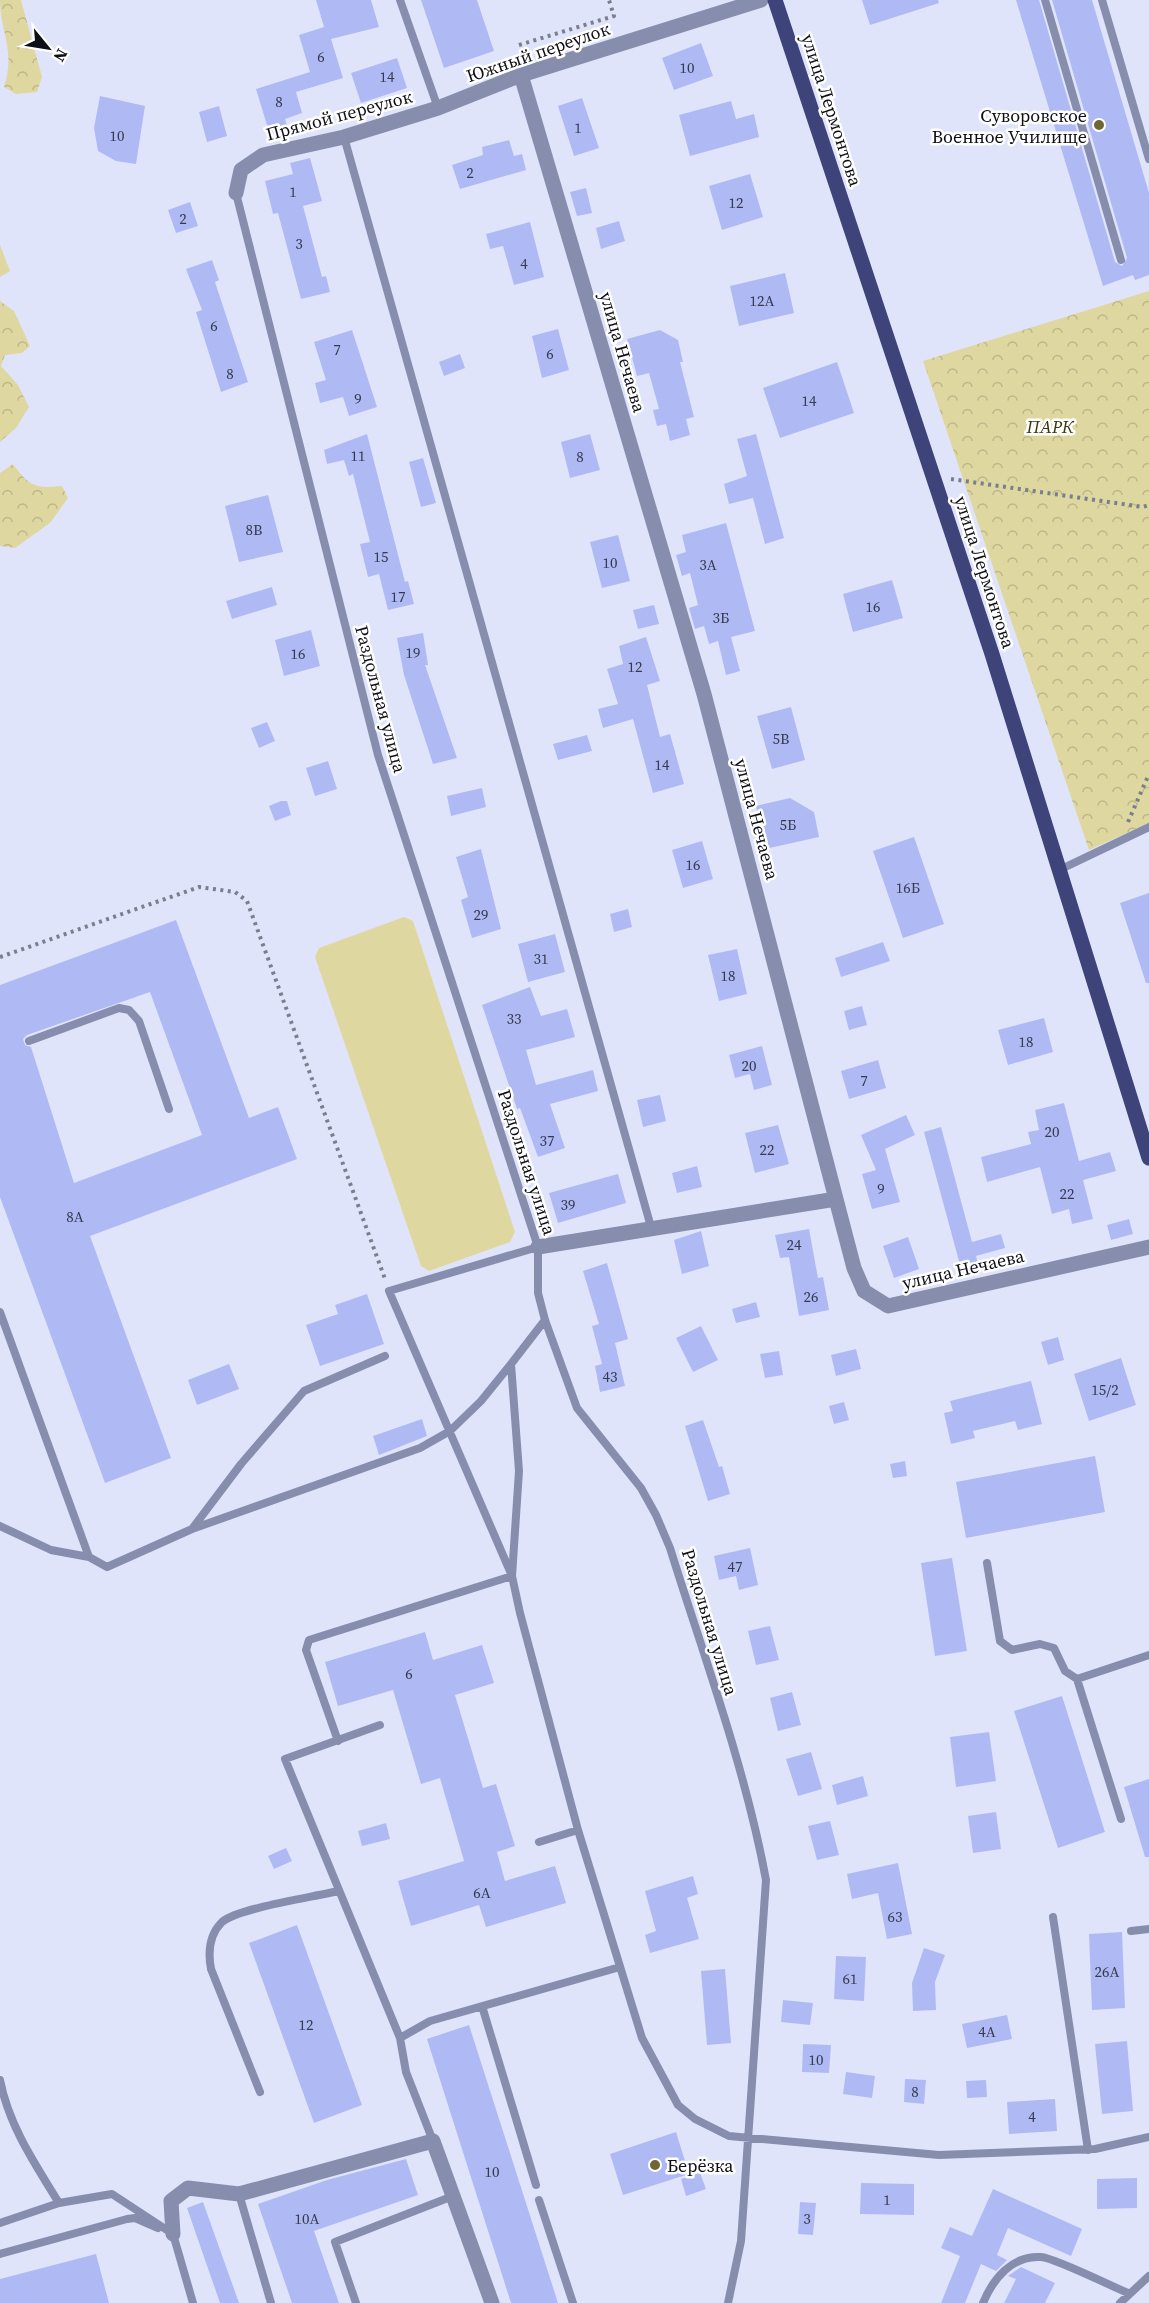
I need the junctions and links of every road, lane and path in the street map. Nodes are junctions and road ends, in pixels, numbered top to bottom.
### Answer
1 (400, 0) edge
2 (609, 0) edge
3 (761, 0) edge
4 (775, 0) edge
5 (1045, 0) edge
6 (1102, 0) edge
7 (519, 45) dead end
8 (521, 75) junction
9 (438, 108) junction
10 (344, 137) junction
11 (1149, 159) edge
12 (236, 193) joint
13 (1120, 260) dead end
14 (934, 477) junction
15 (1149, 505) edge
16 (1149, 774) edge
17 (1149, 827) edge
18 (1120, 840) junction
19 (1057, 871) junction
20 (0, 957) edge
21 (29, 1041) dead end
22 (169, 1108) dead end
23 (1149, 1158) edge
24 (836, 1199) junction
25 (651, 1227) junction
26 (538, 1247) junction
27 (1149, 1247) edge
28 (389, 1291) junction
29 (0, 1312) edge
30 (544, 1320) junction
31 (385, 1356) dead end
32 (511, 1364) junction
33 (450, 1431) junction
34 (0, 1526) edge
35 (192, 1529) junction
36 (89, 1557) junction
37 (987, 1563) dead end
38 (513, 1576) junction
39 (1149, 1655) edge
40 (1077, 1679) junction
41 (380, 1725) dead end
42 (338, 1741) junction
43 (1121, 1819) dead end
44 (578, 1830) junction
45 (539, 1842) dead end
46 (338, 1891) junction
47 (1053, 1917) dead end
48 (1149, 1929) edge
49 (1131, 1931) dead end
50 (621, 1967) junction
51 (483, 2006) junction
52 (400, 2038) junction
53 (0, 2080) edge
54 (260, 2091) dead end
55 (1149, 2137) edge
56 (746, 2139) junction
57 (434, 2141) junction
58 (1088, 2150) junction
59 (536, 2185) dead end
60 (239, 2194) junction
61 (453, 2196) junction
62 (539, 2200) dead end
63 (59, 2203) junction
64 (0, 2223) edge
65 (173, 2234) junction
66 (0, 2254) edge
67 (1149, 2276) edge
68 (1128, 2293) junction
69 (193, 2303) edge
70 (271, 2303) edge
71 (356, 2303) edge
72 (492, 2303) edge
73 (573, 2303) edge
74 (728, 2303) edge
75 (983, 2303) edge
76 (1120, 2303) edge

1 - 9 lane
2 - 7 path
3 - 8 street, Южный переулок
4 - 14 main road, улица Лермонтова
5 - 13 lane
6 - 11 lane
8 - 9 street, Южный переулок
8 - 24 street, улица Нечаева
9 - 10 street, Прямой переулок
10 - 12 street, Прямой переулок
10 - 25 lane
12 - 26 lane, Раздольная улица
14 - 15 path
14 - 19 main road, улица Лермонтова
16 - 18 path
17 - 18 lane
18 - 19 lane
19 - 23 main road, улица Лермонтова
20 - 28 path
21 - 22 lane
24 - 25 street
24 - 27 street, улица Нечаева
25 - 26 street
26 - 28 lane
26 - 30 lane, Раздольная улица
28 - 33 lane
29 - 36 lane
30 - 32 lane
30 - 56 lane, Раздольная улица
31 - 35 lane
32 - 33 lane
32 - 38 lane
33 - 35 lane
33 - 38 lane
34 - 36 lane
35 - 36 lane
37 - 40 lane
38 - 42 lane
38 - 44 lane
39 - 40 lane
40 - 43 lane
41 - 42 lane
42 - 46 lane
44 - 45 lane
44 - 50 lane
46 - 52 lane
46 - 54 lane
47 - 58 lane
48 - 49 lane
50 - 51 lane
50 - 56 lane
51 - 52 lane
51 - 59 lane
52 - 57 lane
53 - 63 lane
55 - 58 lane
56 - 58 lane
56 - 74 lane, Раздольная улица
57 - 60 street
57 - 61 street
60 - 65 street
60 - 70 lane
61 - 71 lane
61 - 72 street
62 - 73 lane
63 - 64 lane
63 - 65 lane
65 - 66 lane
65 - 69 lane
67 - 68 lane
68 - 75 lane
68 - 76 lane

